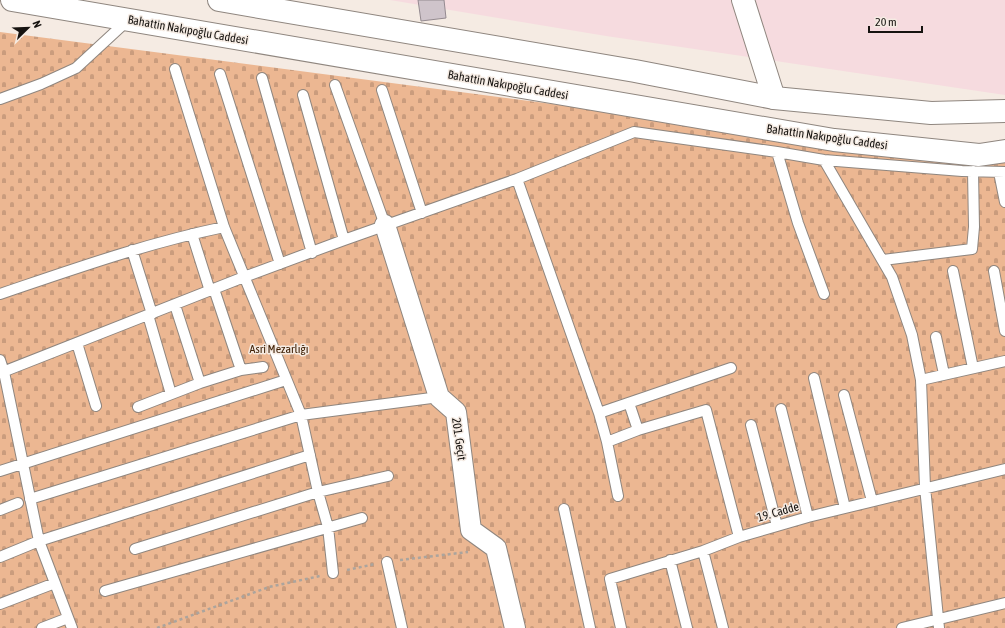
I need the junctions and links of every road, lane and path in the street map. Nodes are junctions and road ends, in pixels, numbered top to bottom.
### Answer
1 (12, 0) edge
2 (219, 0) edge
3 (743, 0) edge
4 (128, 20) junction
5 (175, 69) dead end
6 (220, 74) dead end
7 (262, 78) dead end
8 (335, 85) dead end
9 (382, 90) dead end
10 (303, 95) dead end
11 (0, 98) edge
12 (774, 98) junction
13 (1005, 110) edge
14 (1005, 151) edge
15 (777, 152) junction
16 (824, 160) junction
17 (973, 171) junction
18 (1002, 172) edge
19 (517, 179) junction
20 (1005, 202) edge
21 (422, 213) junction
22 (385, 225) junction
23 (224, 227) junction
24 (192, 234) junction
25 (344, 240) junction
26 (132, 250) junction
27 (312, 253) junction
28 (883, 260) junction
29 (280, 264) junction
30 (952, 271) dead end
31 (994, 271) dead end
32 (244, 277) junction
33 (212, 290) junction
34 (0, 294) edge
35 (824, 294) dead end
36 (175, 305) junction
37 (150, 314) junction
38 (1005, 331) edge
39 (936, 337) dead end
40 (77, 343) junction
41 (0, 360) edge
42 (1005, 361) edge
43 (263, 367) dead end
44 (732, 368) dead end
45 (973, 368) junction
46 (240, 370) junction
47 (2, 372) edge
48 (944, 374) junction
49 (814, 378) dead end
50 (286, 380) junction
51 (921, 380) junction
52 (200, 383) junction
53 (171, 394) junction
54 (844, 395) dead end
55 (439, 397) junction
56 (629, 402) junction
57 (96, 406) dead end
58 (138, 407) dead end
59 (781, 409) dead end
60 (599, 413) junction
61 (301, 415) junction
62 (752, 425) dead end
63 (638, 430) junction
64 (607, 442) junction
65 (310, 455) junction
66 (22, 464) junction
67 (1005, 469) edge
68 (0, 471) edge
69 (388, 476) dead end
70 (925, 487) junction
71 (318, 492) junction
72 (618, 496) dead end
73 (30, 499) junction
74 (872, 502) junction
75 (18, 503) dead end
76 (845, 508) junction
77 (564, 509) dead end
78 (0, 510) edge
79 (808, 517) junction
80 (362, 518) dead end
81 (777, 526) junction
82 (328, 527) junction
83 (739, 537) junction
84 (39, 541) junction
85 (135, 549) dead end
86 (703, 551) junction
87 (0, 557) edge
88 (670, 560) junction
89 (387, 562) dead end
90 (333, 573) dead end
91 (55, 583) junction
92 (105, 591) dead end
93 (1005, 603) edge
94 (0, 604) edge
95 (68, 618) junction
96 (939, 624) edge
97 (42, 628) edge
98 (72, 628) edge
99 (402, 628) edge
100 (515, 628) edge
101 (590, 628) edge
102 (621, 628) edge
103 (687, 628) edge
104 (723, 628) edge
105 (902, 628) edge

1 - 4 main road, Bahattin Nakıpoğlu Caddesi
2 - 12 main road
3 - 12 main road
4 - 11 lane
4 - 14 main road, Bahattin Nakıpoğlu Caddesi
5 - 23 lane
6 - 29 lane
7 - 27 lane
8 - 22 lane
9 - 21 lane
10 - 25 lane
12 - 13 main road
15 - 16 lane
15 - 19 lane
15 - 35 lane
16 - 17 lane
16 - 28 lane
17 - 18 lane
17 - 28 lane
18 - 20 lane
19 - 21 lane
19 - 60 lane
21 - 22 lane
22 - 25 lane
22 - 55 street
23 - 24 lane
23 - 32 lane
24 - 26 lane
24 - 33 lane
25 - 27 lane
26 - 34 lane
26 - 37 lane
27 - 29 lane
28 - 51 lane
29 - 32 lane
30 - 45 lane
31 - 38 lane
32 - 33 lane
32 - 50 lane
33 - 36 lane
33 - 46 lane
36 - 37 lane
36 - 52 lane
37 - 40 lane
37 - 53 lane
39 - 48 lane
40 - 47 lane
40 - 57 lane
41 - 47 lane
42 - 45 lane
43 - 46 lane
44 - 56 lane
45 - 48 lane
46 - 52 lane
47 - 66 lane
48 - 51 lane
49 - 76 lane
50 - 61 lane
50 - 66 lane
51 - 70 lane
52 - 53 lane
53 - 58 lane
54 - 74 lane
55 - 61 lane
55 - 100 street, 201. Geçit
56 - 60 lane
56 - 63 lane
59 - 79 lane
60 - 64 lane
61 - 65 lane
61 - 73 lane
62 - 81 lane
63 - 64 lane
63 - 83 lane
64 - 72 lane
65 - 71 lane
65 - 84 lane
66 - 68 lane
66 - 73 lane
67 - 70 lane, 19. Cadde
69 - 71 lane
70 - 74 lane, 19. Cadde
70 - 96 lane
71 - 82 lane
71 - 85 lane
73 - 84 lane
74 - 76 lane, 19. Cadde
75 - 78 lane
76 - 79 lane, 19. Cadde
77 - 101 lane
79 - 81 lane, 19. Cadde
80 - 82 lane
81 - 83 lane, 19. Cadde
82 - 90 lane
82 - 92 lane
83 - 86 lane, 19. Cadde
84 - 87 lane
84 - 91 lane
86 - 88 lane, 19. Cadde
86 - 104 lane
88 - 102 lane, 19. Cadde
88 - 103 lane
89 - 99 lane
91 - 94 lane
91 - 95 lane
93 - 96 lane
95 - 97 lane
95 - 98 lane
96 - 105 lane

